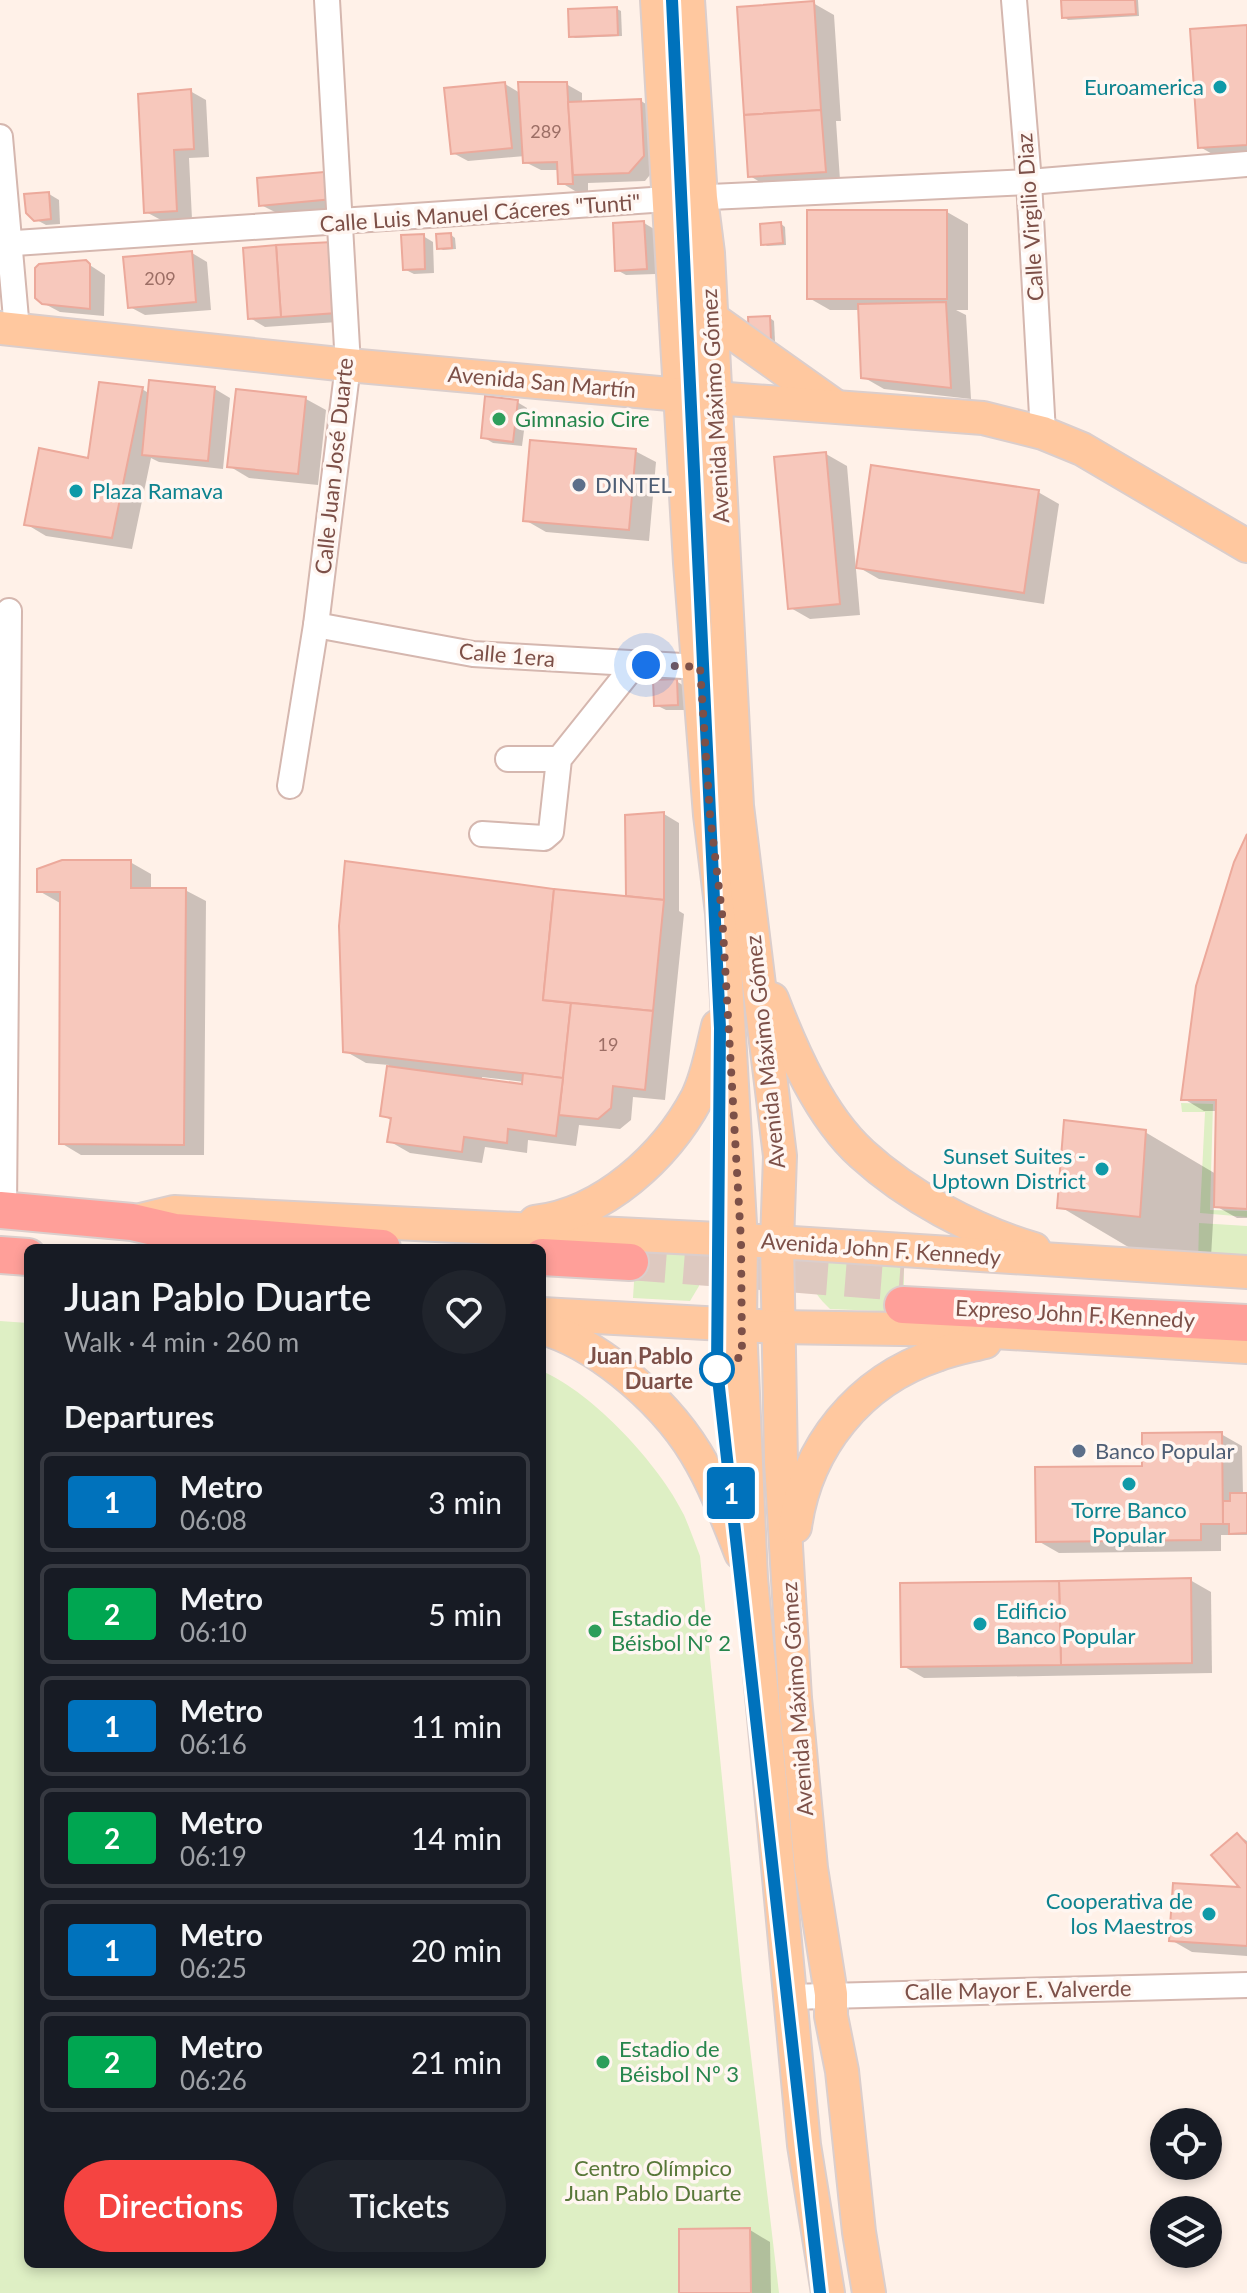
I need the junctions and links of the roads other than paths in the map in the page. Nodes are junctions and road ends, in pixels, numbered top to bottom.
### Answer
1 (327, 0) edge
2 (657, 0) edge
3 (688, 0) edge
4 (1014, 0) edge
5 (0, 137) edge
6 (1247, 164) edge
7 (1029, 182) junction
8 (701, 198) junction
9 (667, 199) junction
10 (341, 223) junction
11 (6, 244) edge
12 (710, 317) junction
13 (8, 329) edge
14 (348, 365) junction
15 (681, 394) junction
16 (714, 398) junction
17 (836, 407) junction
18 (1043, 433) junction
19 (1247, 546) edge
20 (9, 611) dead end
21 (316, 625) junction
22 (635, 664) junction
23 (700, 667) junction
24 (508, 759) dead end
25 (559, 759) junction
26 (290, 786) dead end
27 (482, 834) dead end
28 (757, 960) junction
29 (725, 976) junction
30 (2, 1210) edge
31 (132, 1222) junction
32 (473, 1228) junction
33 (741, 1241) junction
34 (777, 1242) junction
35 (330, 1244) edge
36 (0, 1255) edge
37 (24, 1257) edge
38 (546, 1258) edge
39 (1075, 1261) junction
40 (1247, 1272) edge
41 (546, 1281) edge
42 (1247, 1299) edge
43 (546, 1314) edge
44 (1247, 1323) edge
45 (740, 1325) junction
46 (777, 1327) junction
47 (546, 1329) edge
48 (1072, 1337) junction
49 (1247, 1347) edge
50 (788, 1574) junction
51 (751, 1578) junction
52 (1247, 1985) edge
53 (831, 1994) junction
54 (789, 1997) junction
55 (828, 2293) edge
56 (869, 2293) edge

1 - 10 street, Calle Juan José Duarte
2 - 9 main road, Avenida Máximo Gómez
3 - 8 main road, Avenida Máximo Gómez
4 - 7 street, Calle Virgilio Diaz
5 - 11 street
6 - 7 street, Calle Luis Manuel Cáceres "Tunti"
7 - 8 street, Calle Luis Manuel Cáceres "Tunti"
7 - 18 street, Calle Virgilio Diaz
8 - 9 street, Calle Luis Manuel Cáceres "Tunti"
8 - 12 main road, Avenida Máximo Gómez
9 - 10 street, Calle Luis Manuel Cáceres "Tunti"
9 - 15 main road, Avenida Máximo Gómez
10 - 11 street, Calle Luis Manuel Cáceres "Tunti"
10 - 14 street, Calle Juan José Duarte
11 - 13 street
12 - 16 main road, Avenida Máximo Gómez
12 - 17 main road
13 - 14 main road, Avenida San Martín
14 - 15 main road, Avenida San Martín
14 - 21 street, Calle Juan José Duarte
15 - 16 main road, Avenida San Martín
15 - 23 main road, Avenida Máximo Gómez
16 - 17 main road, Avenida San Martín
16 - 28 main road, Avenida Máximo Gómez
17 - 18 main road, Avenida San Martín
18 - 19 main road, Avenida San Martín
20 - 30 street
21 - 22 street, Calle 1era
21 - 26 street, Calle Juan José Duarte
22 - 23 street, Calle 1era
22 - 25 street
23 - 29 main road, Avenida Máximo Gómez
24 - 25 street
25 - 27 street
28 - 34 main road, Avenida Máximo Gómez
28 - 39 main road
29 - 32 main road
29 - 33 main road, Avenida Máximo Gómez
30 - 31 highway
31 - 32 main road, Avenida John F. Kennedy
31 - 35 highway
32 - 33 main road, Avenida John F. Kennedy
33 - 34 main road, Avenida John F. Kennedy
33 - 45 main road, Avenida Máximo Gómez
34 - 39 main road, Avenida John F. Kennedy
34 - 46 main road, Avenida Máximo Gómez
36 - 37 highway
38 - 41 highway
39 - 40 main road, Avenida John F. Kennedy
42 - 44 highway, Expreso John F. Kennedy
43 - 45 main road
45 - 46 main road
45 - 51 main road, Avenida Máximo Gómez
46 - 48 main road
46 - 50 main road, Avenida Máximo Gómez
47 - 51 main road
48 - 49 main road
48 - 50 main road
50 - 53 main road, Avenida Máximo Gómez
51 - 54 main road, Avenida Máximo Gómez
52 - 53 street, Calle Mayor E. Valverde
53 - 54 street, Calle Mayor E. Valverde
53 - 56 main road, Avenida Máximo Gómez
54 - 55 main road, Avenida Máximo Gómez

